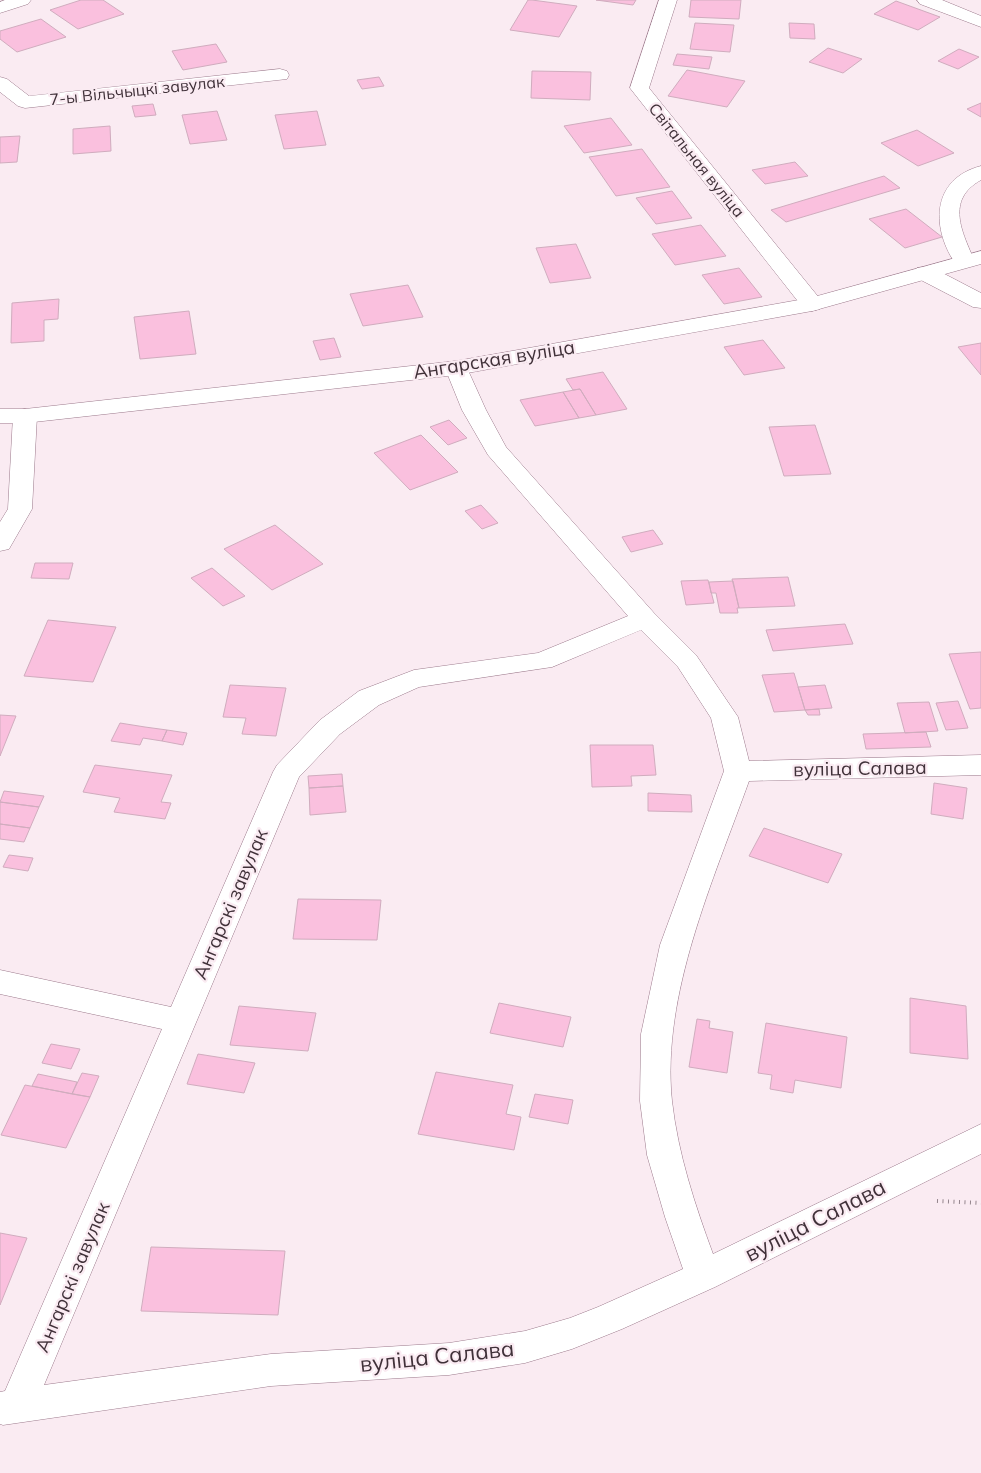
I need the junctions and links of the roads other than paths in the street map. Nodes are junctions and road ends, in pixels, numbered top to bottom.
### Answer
1 (22, 0) edge
2 (668, 0) edge
3 (926, 0) edge
4 (0, 8) edge
5 (981, 22) edge
6 (280, 75) dead end
7 (0, 83) edge
8 (981, 172) edge
9 (972, 260) edge
10 (925, 273) junction
11 (981, 302) edge
12 (812, 304) junction
13 (456, 368) junction
14 (0, 416) edge
15 (25, 416) junction
16 (0, 543) edge
17 (645, 619) junction
18 (981, 765) edge
19 (738, 771) junction
20 (0, 982) edge
21 (180, 1021) junction
22 (981, 1138) edge
23 (704, 1276) junction
24 (9, 1407) edge

1 - 4 street
2 - 12 street, Світальная вуліца
3 - 5 street
6 - 7 street, 7-ы Вільчыцкі завулак
8 - 9 street
9 - 10 street, Ангарская вуліца
10 - 11 street
10 - 12 street, Ангарская вуліца
12 - 13 street, Ангарская вуліца
13 - 15 street, Ангарская вуліца
13 - 17 street
14 - 15 street, Ангарская вуліца
15 - 16 street
17 - 19 street
17 - 21 street, Ангарскі завулак
18 - 19 street, вуліца Салава
19 - 23 street
20 - 21 street
21 - 24 street, Ангарскі завулак
22 - 23 street, вуліца Салава
23 - 24 street, вуліца Салава

